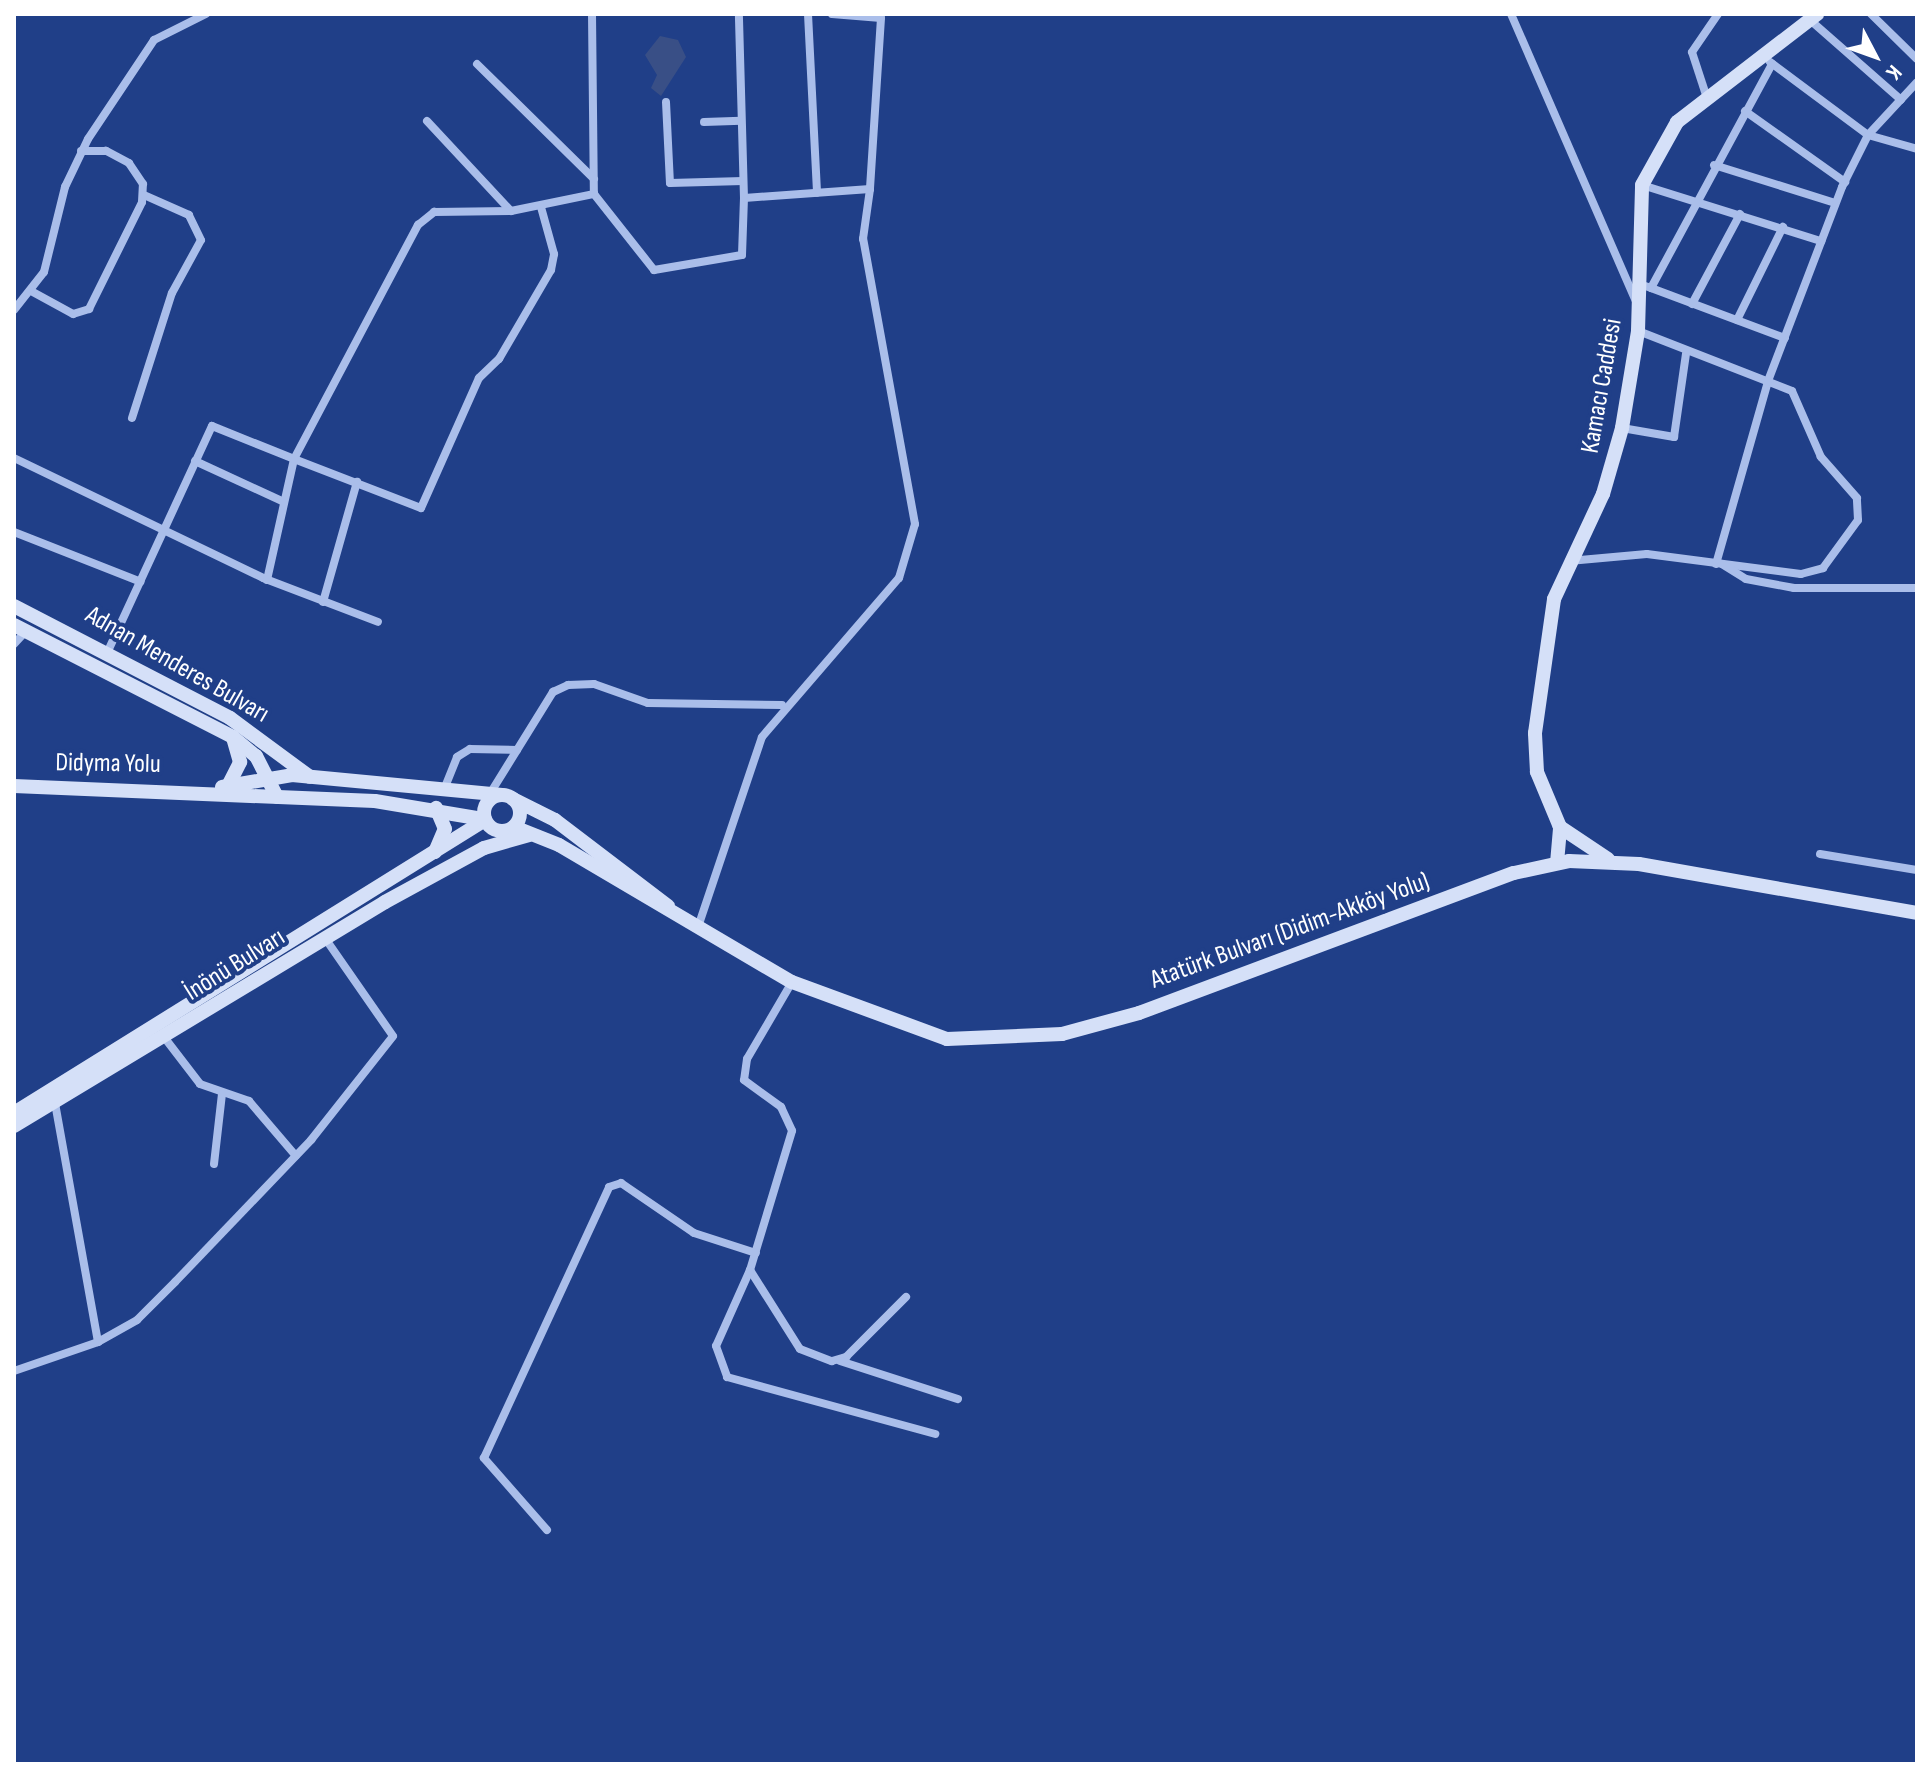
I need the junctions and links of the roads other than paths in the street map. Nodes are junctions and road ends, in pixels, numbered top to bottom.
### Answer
1 (206, 14) edge
2 (592, 14) edge
3 (739, 14) edge
4 (808, 14) edge
5 (832, 14) edge
6 (1511, 14) edge
7 (1718, 14) edge
8 (1871, 14) edge
9 (886, 16) edge
10 (1813, 17) edge
11 (1917, 59) edge
12 (1768, 60) junction
13 (477, 64) dead end
14 (1917, 82) edge
15 (1707, 98) junction
16 (1901, 100) junction
17 (666, 102) dead end
18 (1745, 111) junction
19 (427, 121) dead end
20 (741, 121) junction
21 (704, 122) dead end
22 (1868, 135) junction
23 (1917, 149) edge
24 (81, 151) junction
25 (1714, 165) junction
26 (594, 179) junction
27 (743, 181) junction
28 (1845, 182) junction
29 (1642, 185) junction
30 (870, 189) junction
31 (817, 193) junction
32 (594, 194) junction
33 (144, 195) junction
34 (744, 198) junction
35 (1695, 201) junction
36 (1835, 203) junction
37 (541, 207) junction
38 (511, 211) junction
39 (1740, 214) junction
40 (1783, 227) junction
41 (1821, 241) junction
42 (1645, 286) junction
43 (31, 291) junction
44 (1692, 304) junction
45 (14, 310) edge
46 (1639, 310) junction
47 (1737, 320) junction
48 (1638, 331) junction
49 (1785, 338) junction
50 (1686, 354) junction
51 (1768, 381) junction
52 (132, 418) dead end
53 (1622, 428) junction
54 (14, 458) edge
55 (294, 459) junction
56 (195, 461) junction
57 (357, 482) junction
58 (282, 501) junction
59 (168, 531) junction
60 (14, 532) edge
61 (1568, 560) junction
62 (1719, 564) junction
63 (267, 580) junction
64 (141, 582) junction
65 (1917, 588) edge
66 (323, 602) junction
67 (14, 606) edge
68 (378, 622) dead end
69 (20, 628) edge
70 (14, 644) edge
71 (108, 651) junction
72 (782, 705) junction
73 (233, 737) junction
74 (517, 750) junction
75 (310, 777) junction
76 (266, 778) junction
77 (14, 786) edge
78 (228, 786) junction
79 (445, 787) junction
80 (202, 790) junction
81 (502, 795) junction
82 (277, 797) junction
83 (307, 797) junction
84 (436, 808) junction
85 (485, 820) junction
86 (1560, 827) junction
87 (507, 829) junction
88 (538, 835) junction
89 (484, 848) junction
90 (1820, 854) dead end
91 (431, 858) junction
92 (1612, 861) junction
93 (1557, 863) junction
94 (1917, 870) edge
95 (1917, 913) edge
96 (677, 915) junction
97 (698, 927) junction
98 (325, 938) junction
99 (792, 982) junction
100 (164, 1037) junction
101 (222, 1094) junction
102 (55, 1102) junction
103 (14, 1113) edge
104 (14, 1126) edge
105 (296, 1156) junction
106 (214, 1164) dead end
107 (756, 1253) junction
108 (750, 1270) junction
109 (906, 1297) dead end
110 (98, 1342) junction
111 (840, 1361) junction
112 (14, 1371) edge
113 (958, 1399) dead end
114 (935, 1434) dead end
115 (547, 1530) dead end

1 - 24 street
2 - 26 street
3 - 20 street
4 - 31 street
5 - 9 street
6 - 46 street
7 - 15 street
8 - 11 street
9 - 30 street
10 - 12 main road, Kamacı Caddesi
10 - 16 street
12 - 15 main road, Kamacı Caddesi
12 - 18 street
12 - 22 street
13 - 26 street
14 - 16 street
15 - 29 main road, Kamacı Caddesi
16 - 22 street
17 - 27 street
18 - 25 street
18 - 28 street
19 - 38 street
20 - 21 street
20 - 27 street
22 - 23 street
22 - 28 street
24 - 33 street
24 - 43 street
25 - 35 street
25 - 36 street
26 - 32 street
27 - 34 street
28 - 36 street
29 - 35 street
29 - 42 main road, Kamacı Caddesi
30 - 31 street
30 - 72 street
31 - 34 street
32 - 34 street
32 - 37 street
33 - 43 street
33 - 52 street
35 - 39 street
35 - 42 street
36 - 41 street
37 - 38 street
37 - 57 street
38 - 55 street
39 - 40 street
39 - 44 street
40 - 41 street
40 - 47 street
41 - 49 street
42 - 44 street
42 - 46 main road, Kamacı Caddesi
43 - 45 street
44 - 47 street
46 - 48 main road, Kamacı Caddesi
47 - 49 street
48 - 50 street
48 - 53 main road, Kamacı Caddesi
49 - 51 street
50 - 51 street
50 - 53 street
51 - 62 street
51 - 62 street
53 - 61 main road, Kamacı Caddesi
54 - 59 street
55 - 56 street
55 - 57 street
55 - 58 street
56 - 58 street
56 - 59 street
57 - 66 street
58 - 63 street
59 - 63 street
59 - 64 street
60 - 64 street
61 - 62 street
61 - 86 main road, Kamacı Caddesi
62 - 65 street
63 - 66 street
64 - 71 street
66 - 68 street
67 - 71 main road, Adnan Menderes Bulvarı
69 - 70 street
69 - 73 main road, Adnan Menderes Bulvarı
71 - 75 main road, Adnan Menderes Bulvarı
72 - 74 street
72 - 97 street
73 - 76 main road, Adnan Menderes Bulvarı
73 - 78 main road
74 - 79 street
74 - 81 street
75 - 76 main road
75 - 79 main road
75 - 83 main road
76 - 78 main road
76 - 82 main road, Adnan Menderes Bulvarı
77 - 80 main road, Didyma Yolu
78 - 80 main road
79 - 81 main road
80 - 82 main road
81 - 85 main road
81 - 87 main road
81 - 96 main road
82 - 83 main road
83 - 84 main road
84 - 85 main road
84 - 91 main road
85 - 87 main road
85 - 91 main road, İnönü Bulvarı
86 - 92 main road
86 - 93 main road, Kamacı Caddesi
87 - 88 main road
87 - 89 main road
88 - 89 main road
88 - 96 main road
89 - 98 main road, İnönü Bulvarı
90 - 94 street
91 - 103 main road, İnönü Bulvarı
92 - 93 main road, Atatürk Bulvarı (Didim-Akköy Yolu)
92 - 95 main road, Atatürk Bulvarı (Didim-Akköy Yolu)
93 - 99 main road, Atatürk Bulvarı (Didim-Akköy Yolu)
96 - 97 main road, Atatürk Bulvarı (Didim-Akköy Yolu)
97 - 99 main road, Atatürk Bulvarı (Didim-Akköy Yolu)
98 - 100 main road, İnönü Bulvarı
98 - 105 street
99 - 107 street
100 - 101 street
100 - 102 main road, İnönü Bulvarı
101 - 105 street
101 - 106 street
102 - 104 main road, İnönü Bulvarı
102 - 110 street
105 - 110 street
107 - 108 street
107 - 115 street
108 - 111 street
108 - 114 street
109 - 111 street
110 - 112 street
111 - 113 street

